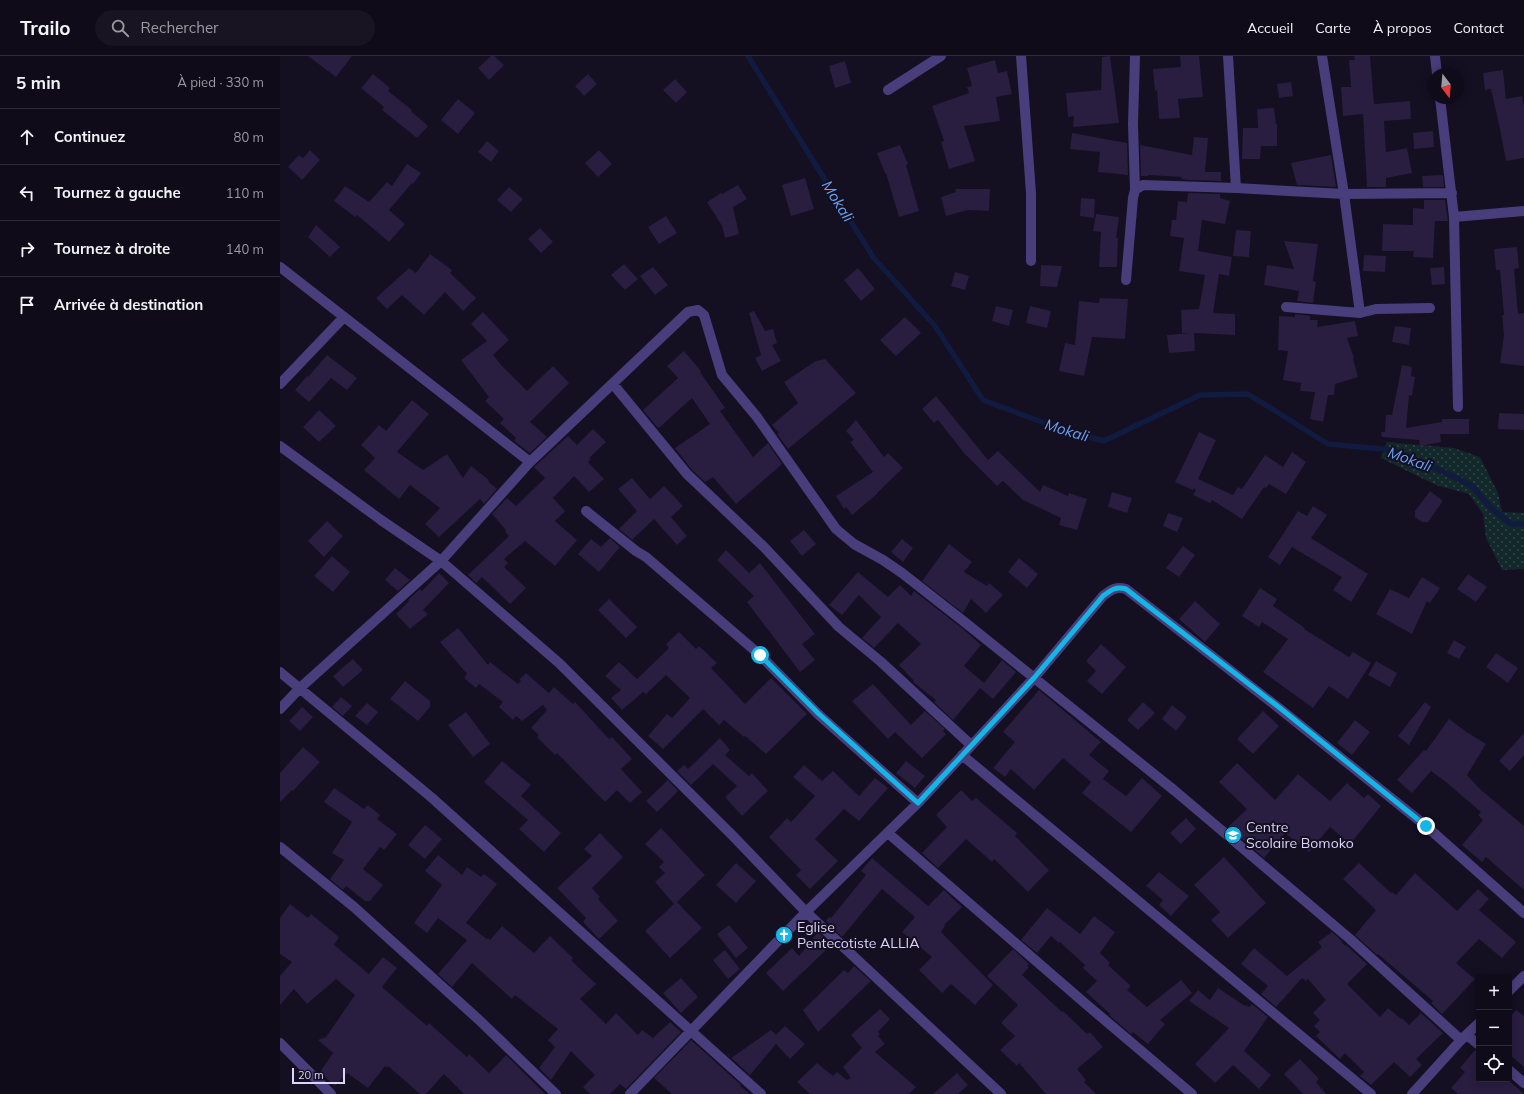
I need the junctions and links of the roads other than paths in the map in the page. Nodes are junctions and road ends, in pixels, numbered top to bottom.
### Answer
1 (941, 56) edge
2 (1021, 56) edge
3 (1135, 56) edge
4 (1228, 56) edge
5 (1322, 56) edge
6 (1435, 56) edge
7 (1436, 68) edge
8 (888, 90) dead end
9 (1441, 104) edge
10 (1236, 188) junction
11 (1135, 190) junction
12 (1452, 193) junction
13 (1344, 194) junction
14 (1524, 211) edge
15 (1454, 217) junction
16 (1031, 261) dead end
17 (280, 267) edge
18 (1126, 280) dead end
19 (1286, 307) dead end
20 (1430, 308) dead end
21 (1360, 313) junction
22 (344, 317) junction
23 (280, 384) edge
24 (613, 384) junction
25 (1458, 406) dead end
26 (280, 446) edge
27 (530, 462) junction
28 (586, 511) dead end
29 (441, 561) junction
30 (280, 672) edge
31 (1034, 678) junction
32 (300, 688) junction
33 (280, 709) edge
34 (971, 745) junction
35 (962, 755) junction
36 (918, 803) junction
37 (888, 833) junction
38 (280, 847) edge
39 (806, 912) junction
40 (1524, 913) edge
41 (1524, 976) edge
42 (1512, 988) edge
43 (1476, 1026) edge
44 (691, 1030) junction
45 (1464, 1037) junction
46 (280, 1043) edge
47 (1476, 1043) edge
48 (1512, 1073) edge
49 (1524, 1083) edge
50 (331, 1094) edge
51 (556, 1094) edge
52 (630, 1094) edge
53 (760, 1094) edge
54 (1001, 1094) edge
55 (1192, 1094) edge
56 (1371, 1094) edge
57 (1412, 1094) edge

1 - 8 street
2 - 16 street
3 - 11 street
4 - 10 street
5 - 13 street
6 - 7 street
9 - 12 street
10 - 11 street
10 - 13 street
11 - 18 street
12 - 13 street
12 - 15 street
13 - 21 street
14 - 15 street
15 - 25 street
17 - 22 street
19 - 21 street
20 - 21 street
22 - 23 street
22 - 27 street
24 - 27 street
24 - 31 street
24 - 34 street
26 - 29 street
27 - 29 street
28 - 36 street
29 - 32 street
29 - 39 street
30 - 32 street
31 - 34 street
31 - 40 street
31 - 45 street
32 - 33 street
32 - 44 street
34 - 35 street
35 - 36 street
35 - 56 street
36 - 37 street
37 - 39 street
37 - 55 street
38 - 51 street
39 - 44 street
39 - 54 street
41 - 42 street
43 - 45 street
44 - 52 street
44 - 53 street
45 - 47 street
45 - 57 street
46 - 50 street
48 - 49 street

